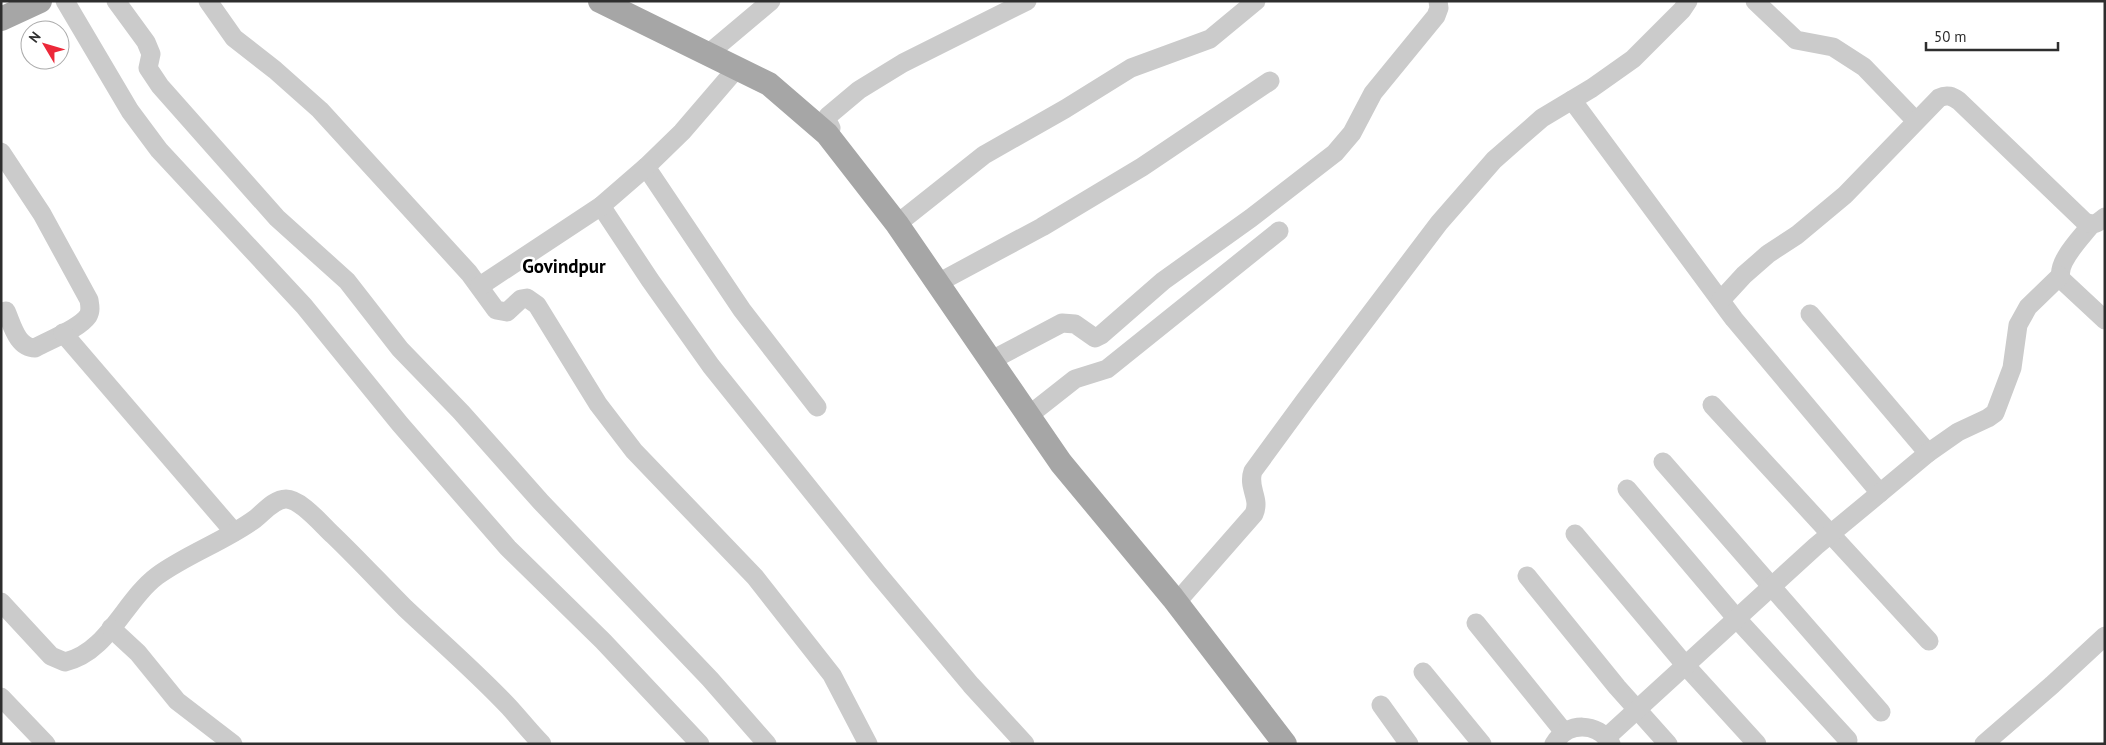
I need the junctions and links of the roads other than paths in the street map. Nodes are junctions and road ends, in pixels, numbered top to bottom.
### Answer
1 (40, 1) edge
2 (65, 1) edge
3 (116, 1) edge
4 (208, 1) edge
5 (600, 1) edge
6 (771, 1) edge
7 (1027, 1) edge
8 (1256, 1) edge
9 (1438, 1) edge
10 (1688, 1) edge
11 (1755, 1) edge
12 (1, 19) edge
13 (708, 54) junction
14 (737, 68) junction
15 (1270, 81) dead end
16 (1572, 100) junction
17 (1916, 121) junction
18 (827, 134) junction
19 (1, 152) edge
20 (646, 167) junction
21 (601, 206) junction
22 (2098, 221) edge
23 (897, 224) junction
24 (1279, 231) dead end
25 (2060, 276) junction
26 (936, 284) junction
27 (480, 286) junction
28 (1721, 300) junction
29 (3, 309) edge
30 (1810, 314) dead end
31 (2105, 320) edge
32 (63, 333) junction
33 (990, 361) junction
34 (1712, 406) dead end
35 (817, 408) dead end
36 (1028, 416) junction
37 (1928, 453) junction
38 (1663, 462) dead end
39 (1627, 489) dead end
40 (1880, 493) junction
41 (234, 532) junction
42 (1575, 534) dead end
43 (1832, 535) junction
44 (1527, 576) dead end
45 (1772, 587) junction
46 (1, 602) edge
47 (1176, 603) junction
48 (1737, 619) junction
49 (1476, 623) dead end
50 (111, 628) junction
51 (2105, 636) edge
52 (1929, 641) dead end
53 (1686, 666) junction
54 (1423, 672) dead end
55 (1, 697) edge
56 (1381, 705) dead end
57 (1637, 710) junction
58 (1882, 712) dead end
59 (1559, 738) edge
60 (1609, 740) edge
61 (1848, 740) dead end
62 (46, 744) edge
63 (233, 744) edge
64 (542, 744) edge
65 (700, 744) edge
66 (767, 744) edge
67 (868, 744) edge
68 (1025, 744) edge
69 (1285, 744) edge
70 (1409, 744) edge
71 (1482, 744) edge
72 (1668, 744) edge
73 (1757, 744) edge
74 (1984, 744) edge

1 - 12 main road
2 - 65 street
3 - 66 street
4 - 27 street
5 - 13 main road
6 - 13 street
7 - 18 street
8 - 23 street
9 - 33 street
10 - 16 street
11 - 17 street
13 - 14 main road
14 - 18 main road
14 - 20 street
15 - 26 street
16 - 28 street
16 - 47 street
17 - 22 street
17 - 28 street
18 - 23 main road
19 - 32 street
20 - 21 street
20 - 35 street
21 - 27 street
21 - 68 street
22 - 25 street
23 - 26 main road
24 - 36 street
25 - 31 street
25 - 37 street
26 - 33 main road
27 - 67 street
28 - 40 street
29 - 32 street
30 - 37 street
32 - 41 street
33 - 36 main road
34 - 43 street
36 - 47 main road
37 - 40 street
38 - 45 street
39 - 48 street
40 - 43 street
41 - 50 street
41 - 64 street
42 - 53 street
43 - 45 street
43 - 52 street
44 - 57 street
45 - 48 street
45 - 58 street
46 - 50 street
47 - 69 main road
48 - 53 street
48 - 61 street
49 - 59 street
50 - 63 street
51 - 74 street
53 - 57 street
53 - 73 street
54 - 71 street
55 - 62 street
56 - 70 street
57 - 60 street
57 - 72 street
59 - 60 street

